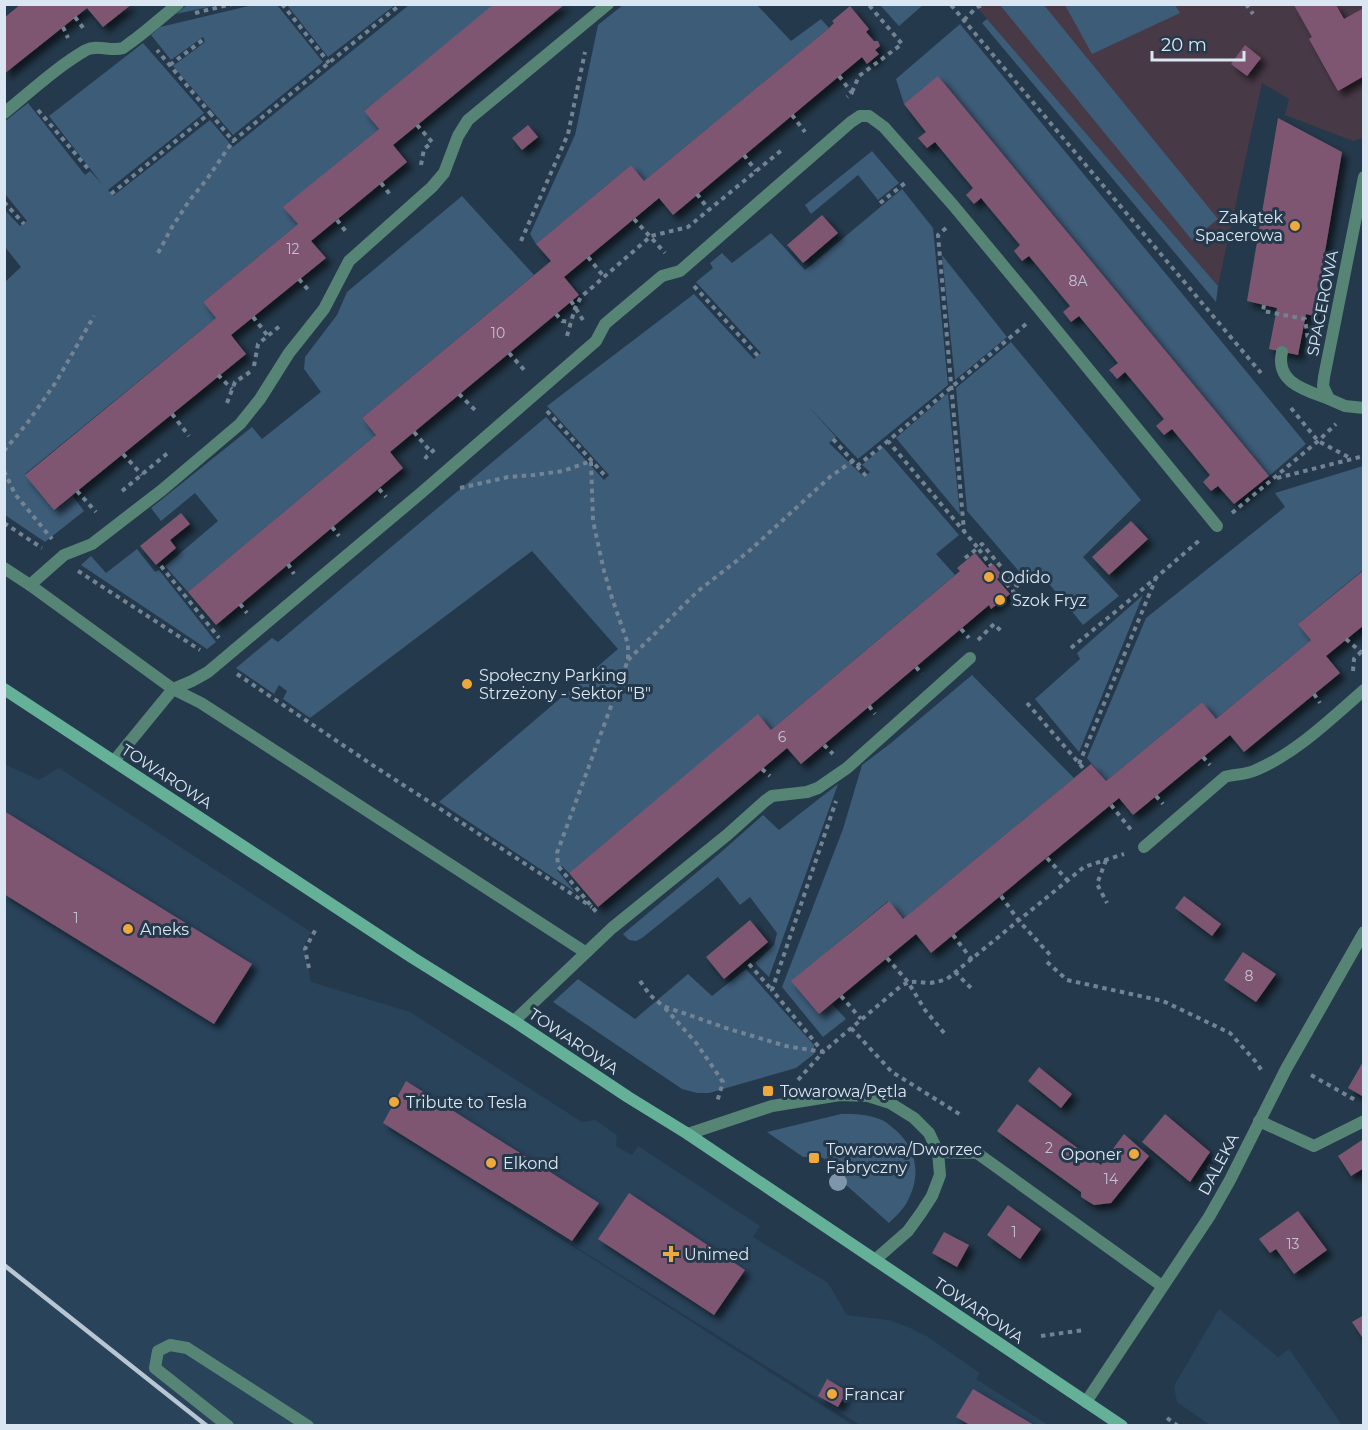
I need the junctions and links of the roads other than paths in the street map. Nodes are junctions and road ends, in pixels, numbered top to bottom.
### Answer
1 (177, 4) edge
2 (608, 4) edge
3 (4, 112) edge
4 (1364, 177) edge
5 (1282, 352) dead end
6 (1329, 399) junction
7 (1364, 408) edge
8 (1217, 526) road end
9 (4, 568) edge
10 (30, 585) junction
11 (970, 658) dead end
12 (4, 689) edge
13 (173, 689) junction
14 (1364, 690) edge
15 (114, 762) junction
16 (1144, 847) road end
17 (1364, 932) edge
18 (585, 952) junction
19 (514, 1021) junction
20 (1259, 1121) junction
21 (1364, 1121) edge
22 (688, 1134) junction
23 (938, 1152) junction
24 (876, 1259) junction
25 (1162, 1286) junction
26 (1086, 1402) junction
27 (228, 1425) edge
28 (308, 1425) edge
29 (1122, 1425) edge

1 - 3 street
2 - 10 street
4 - 6 street, SPACEROWA
5 - 6 street
6 - 7 street
8 - 13 street
9 - 10 street
10 - 13 street
11 - 18 street
12 - 15 main road, TOWAROWA
13 - 15 street
13 - 18 street
14 - 16 street
15 - 19 main road, TOWAROWA
17 - 20 street, DALEKA
18 - 19 street
19 - 22 main road, TOWAROWA
20 - 21 street
20 - 25 street, DALEKA
22 - 23 street
22 - 24 main road, TOWAROWA
23 - 24 street
23 - 25 street
24 - 26 main road, TOWAROWA
25 - 26 street, DALEKA
26 - 29 main road, TOWAROWA
27 - 28 street

